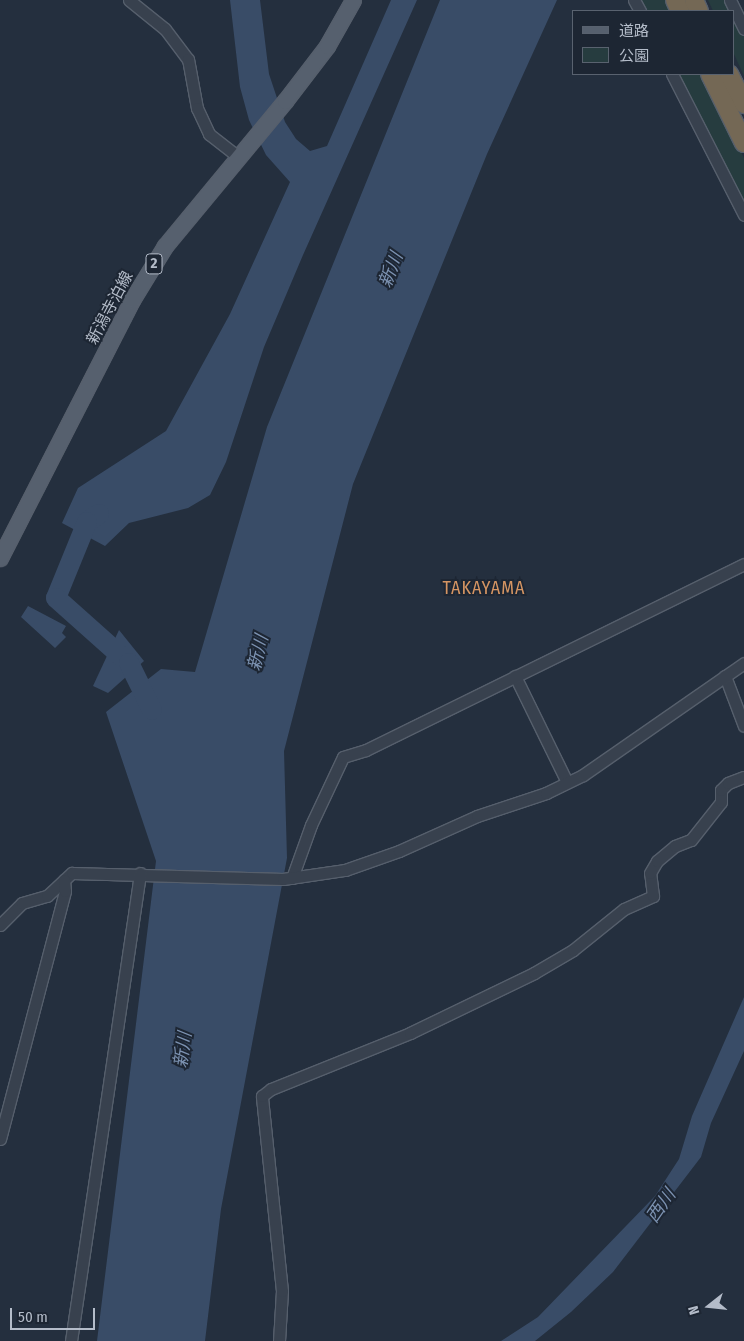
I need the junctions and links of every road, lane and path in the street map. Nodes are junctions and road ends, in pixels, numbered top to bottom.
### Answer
1 (129, 0) edge
2 (354, 0) edge
3 (730, 0) edge
4 (744, 29) edge
5 (673, 75) edge
6 (710, 75) edge
7 (730, 75) edge
8 (744, 104) edge
9 (744, 143) edge
10 (238, 157) junction
11 (744, 215) edge
12 (0, 558) edge
13 (744, 564) edge
14 (744, 664) edge
15 (515, 676) junction
16 (725, 676) junction
17 (744, 726) edge
18 (744, 777) edge
19 (567, 782) junction
20 (140, 873) junction
21 (68, 877) junction
22 (287, 878) junction
23 (0, 925) edge
24 (0, 1139) edge
25 (71, 1341) edge
26 (279, 1341) edge

1 - 10 street
2 - 10 main road, 新潟寺泊線 / 2
3 - 4 street
5 - 11 street
6 - 9 highway
7 - 8 highway
10 - 12 main road, 新潟寺泊線 / 2
13 - 15 street
14 - 16 street
15 - 19 street
15 - 22 street
16 - 17 street
16 - 19 street
18 - 26 street
19 - 22 street
20 - 21 street
20 - 22 street
20 - 25 street
21 - 23 street
21 - 24 street

